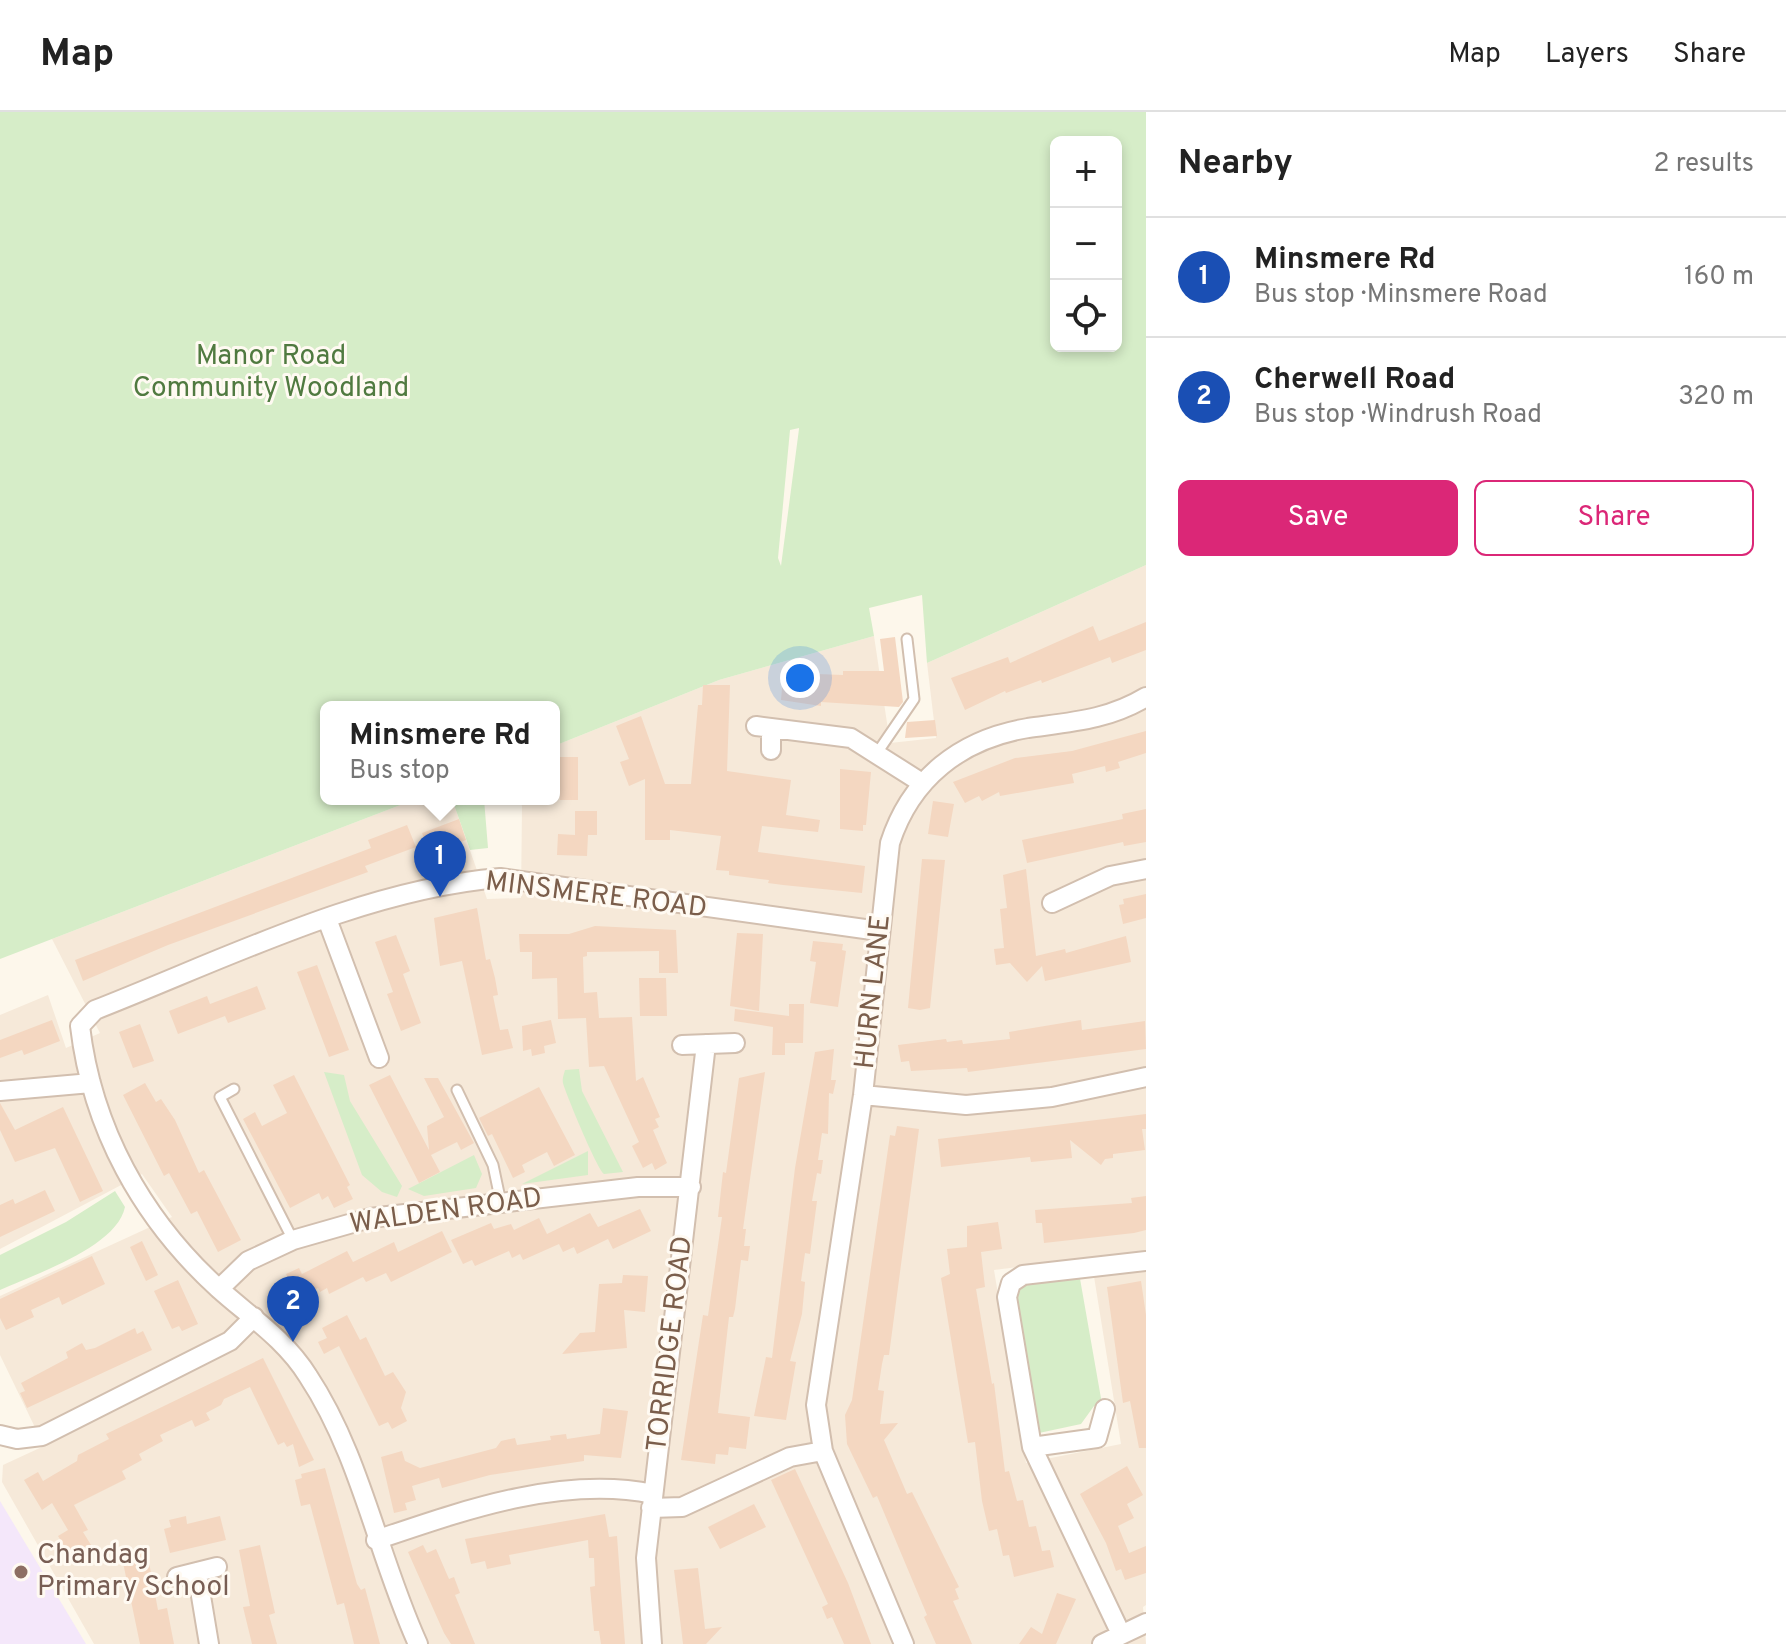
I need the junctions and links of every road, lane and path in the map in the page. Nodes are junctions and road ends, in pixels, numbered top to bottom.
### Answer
1 (907, 639) dead end
2 (1146, 697) edge
3 (771, 750) dead end
4 (877, 753) junction
5 (922, 783) junction
6 (1146, 869) edge
7 (1052, 903) dead end
8 (327, 919) junction
9 (879, 931) junction
10 (735, 1043) dead end
11 (706, 1044) junction
12 (682, 1045) dead end
13 (379, 1058) dead end
14 (1146, 1077) edge
15 (91, 1083) junction
16 (234, 1089) dead end
17 (457, 1090) dead end
18 (0, 1091) edge
19 (863, 1095) junction
20 (691, 1187) junction
21 (501, 1203) junction
22 (293, 1240) junction
23 (1146, 1261) edge
24 (219, 1289) junction
25 (254, 1317) junction
26 (1105, 1409) dead end
27 (0, 1435) edge
28 (1032, 1447) junction
29 (823, 1451) junction
30 (652, 1501) junction
31 (376, 1540) junction
32 (217, 1567) dead end
33 (197, 1572) junction
34 (177, 1577) dead end
35 (1146, 1623) edge
36 (1121, 1634) junction
37 (209, 1644) edge
38 (418, 1644) edge
39 (652, 1644) edge
40 (904, 1644) edge
41 (1102, 1644) edge

1 - 4 lane
2 - 5 street, HURN LANE
3 - 4 street
4 - 5 street
5 - 9 street, HURN LANE
6 - 7 street
8 - 9 street, MINSMERE ROAD
8 - 13 street
8 - 15 street, MINSMERE ROAD
9 - 19 street, HURN LANE
10 - 11 street
11 - 12 street
11 - 20 street, TORRIDGE ROAD
14 - 19 street
15 - 18 street
15 - 24 street
16 - 22 lane
17 - 21 lane
19 - 29 street, HURN LANE
20 - 21 street, WALDEN ROAD
20 - 30 street, TORRIDGE ROAD
21 - 22 street, WALDEN ROAD
22 - 24 street, WALDEN ROAD
23 - 28 street
24 - 25 street
25 - 27 street
25 - 31 street
26 - 28 street
28 - 36 street
29 - 30 street
29 - 40 street, HURN LANE
30 - 31 street
30 - 39 street, TORRIDGE ROAD
31 - 38 street
32 - 33 street
33 - 34 street
33 - 37 street
35 - 36 street
36 - 41 street

